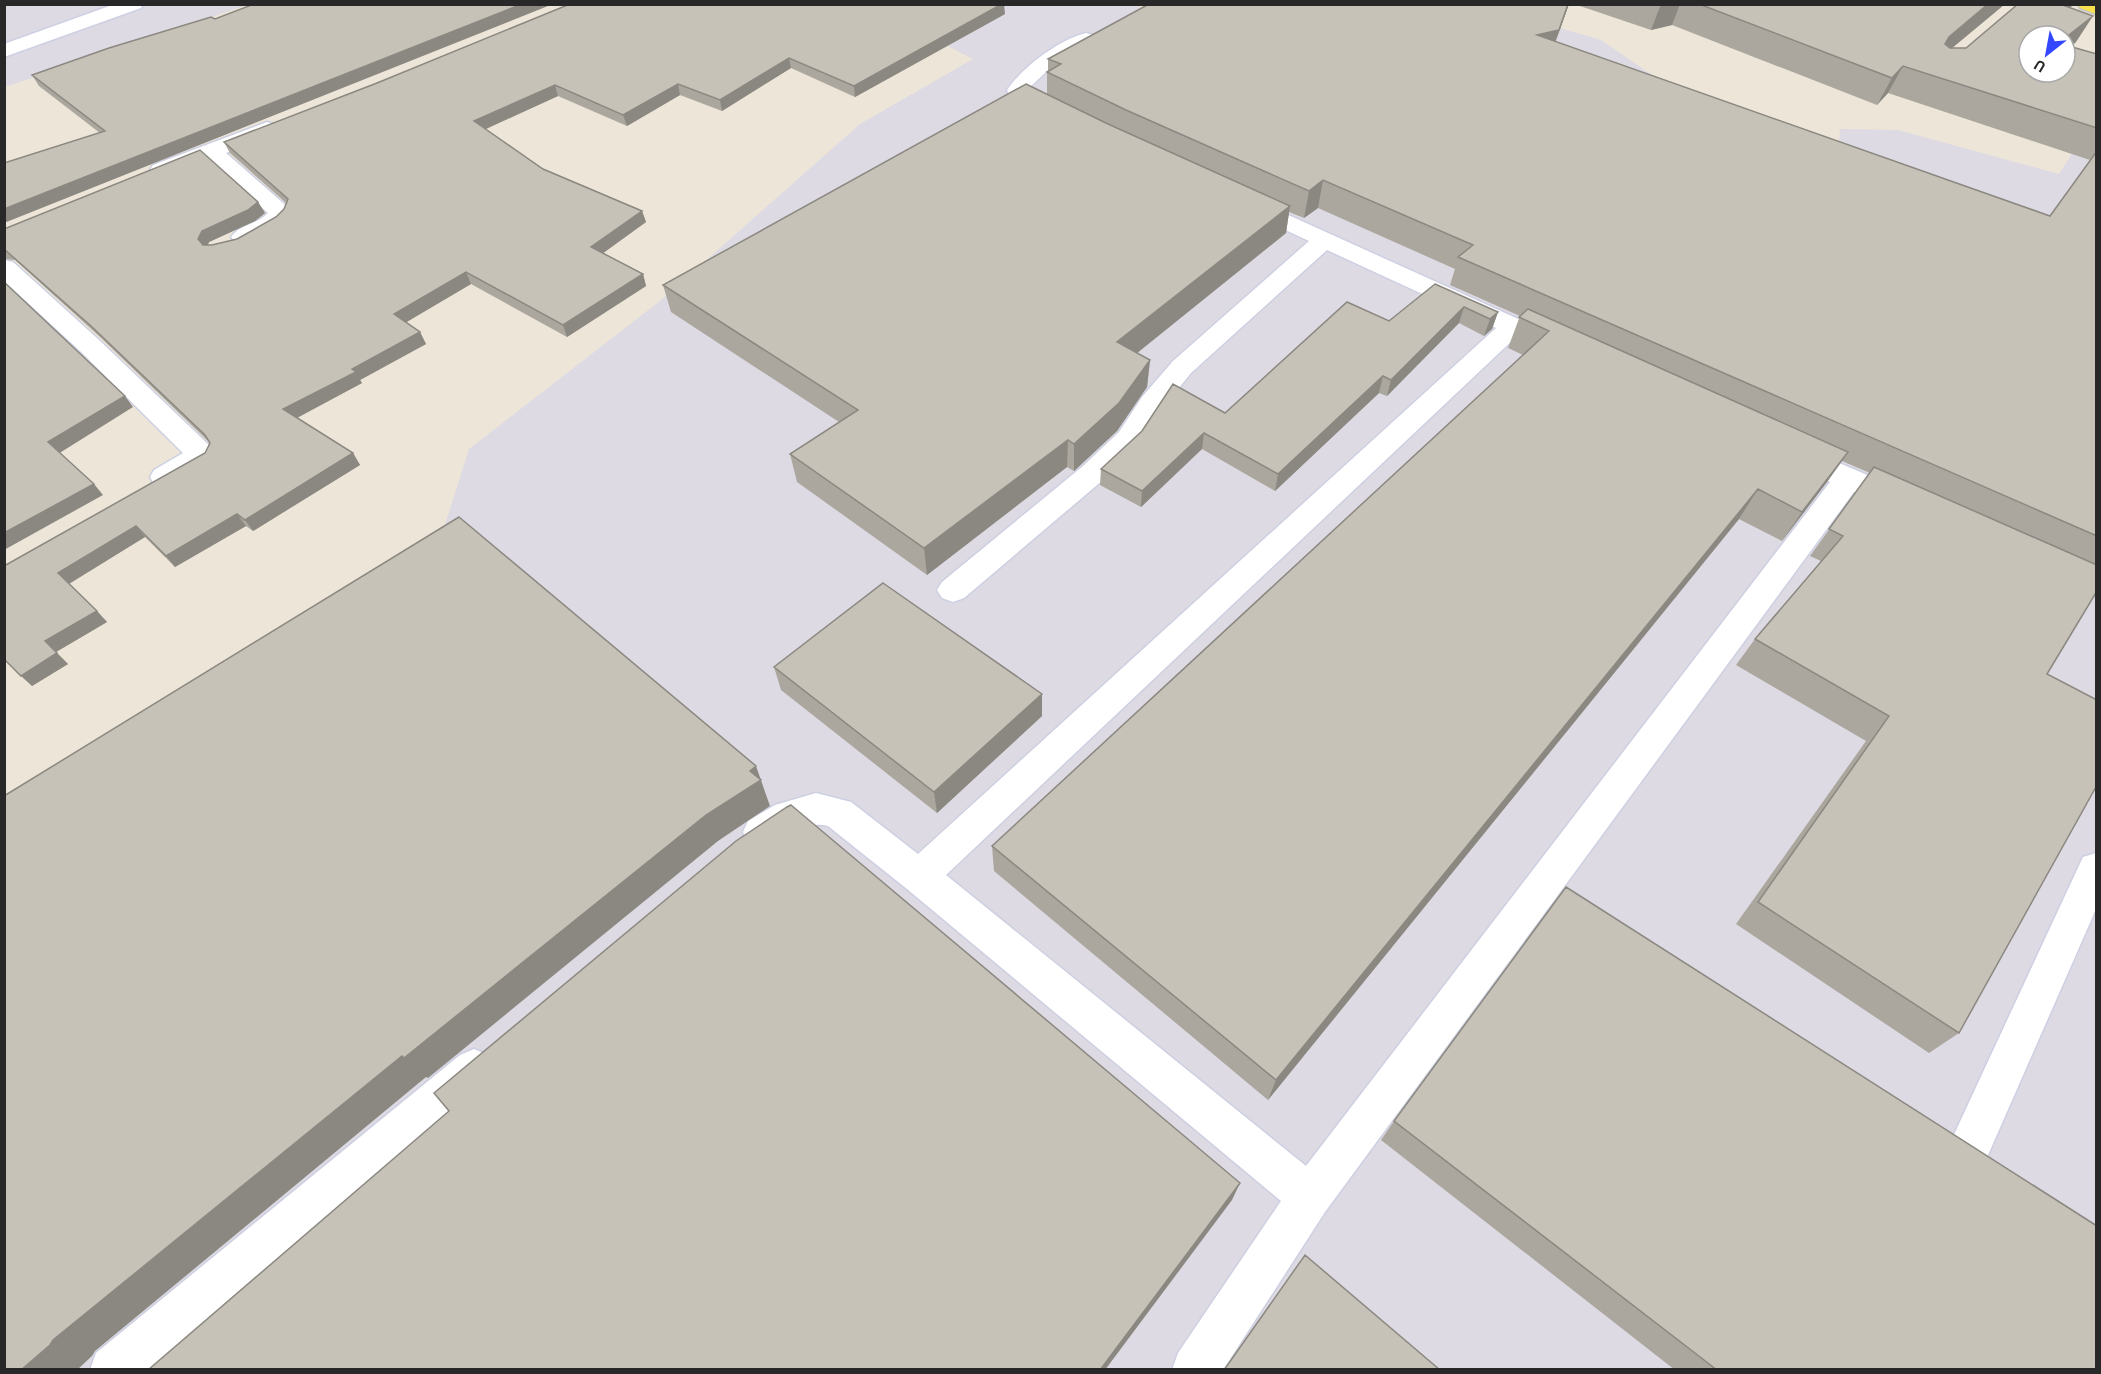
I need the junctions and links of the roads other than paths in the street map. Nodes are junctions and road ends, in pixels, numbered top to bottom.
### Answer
1 (134, 4) edge
2 (2087, 4) edge
3 (2097, 8) edge
4 (1110, 27) edge
5 (4, 51) edge
6 (287, 121) edge
7 (1074, 124) edge
8 (211, 151) junction
9 (144, 177) edge
10 (1220, 192) edge
11 (1325, 239) junction
12 (228, 245) edge
13 (4, 267) edge
14 (1513, 326) junction
15 (1578, 356) edge
16 (1773, 445) edge
17 (1848, 479) junction
18 (139, 490) edge
19 (1931, 515) edge
20 (953, 590) dead end
21 (732, 854) edge
22 (2097, 869) edge
23 (920, 877) junction
24 (505, 1044) edge
25 (1966, 1156) edge
26 (1310, 1197) junction
27 (113, 1370) edge
28 (1195, 1370) edge

1 - 5 street
2 - 3 main road
4 - 7 street
6 - 8 street
8 - 9 street
8 - 12 street
10 - 11 street
11 - 14 street
11 - 20 street
13 - 18 street
14 - 15 street
14 - 23 street
16 - 17 street
17 - 19 street
17 - 26 street
21 - 23 street
22 - 25 street
23 - 26 street
24 - 27 street
26 - 28 street

